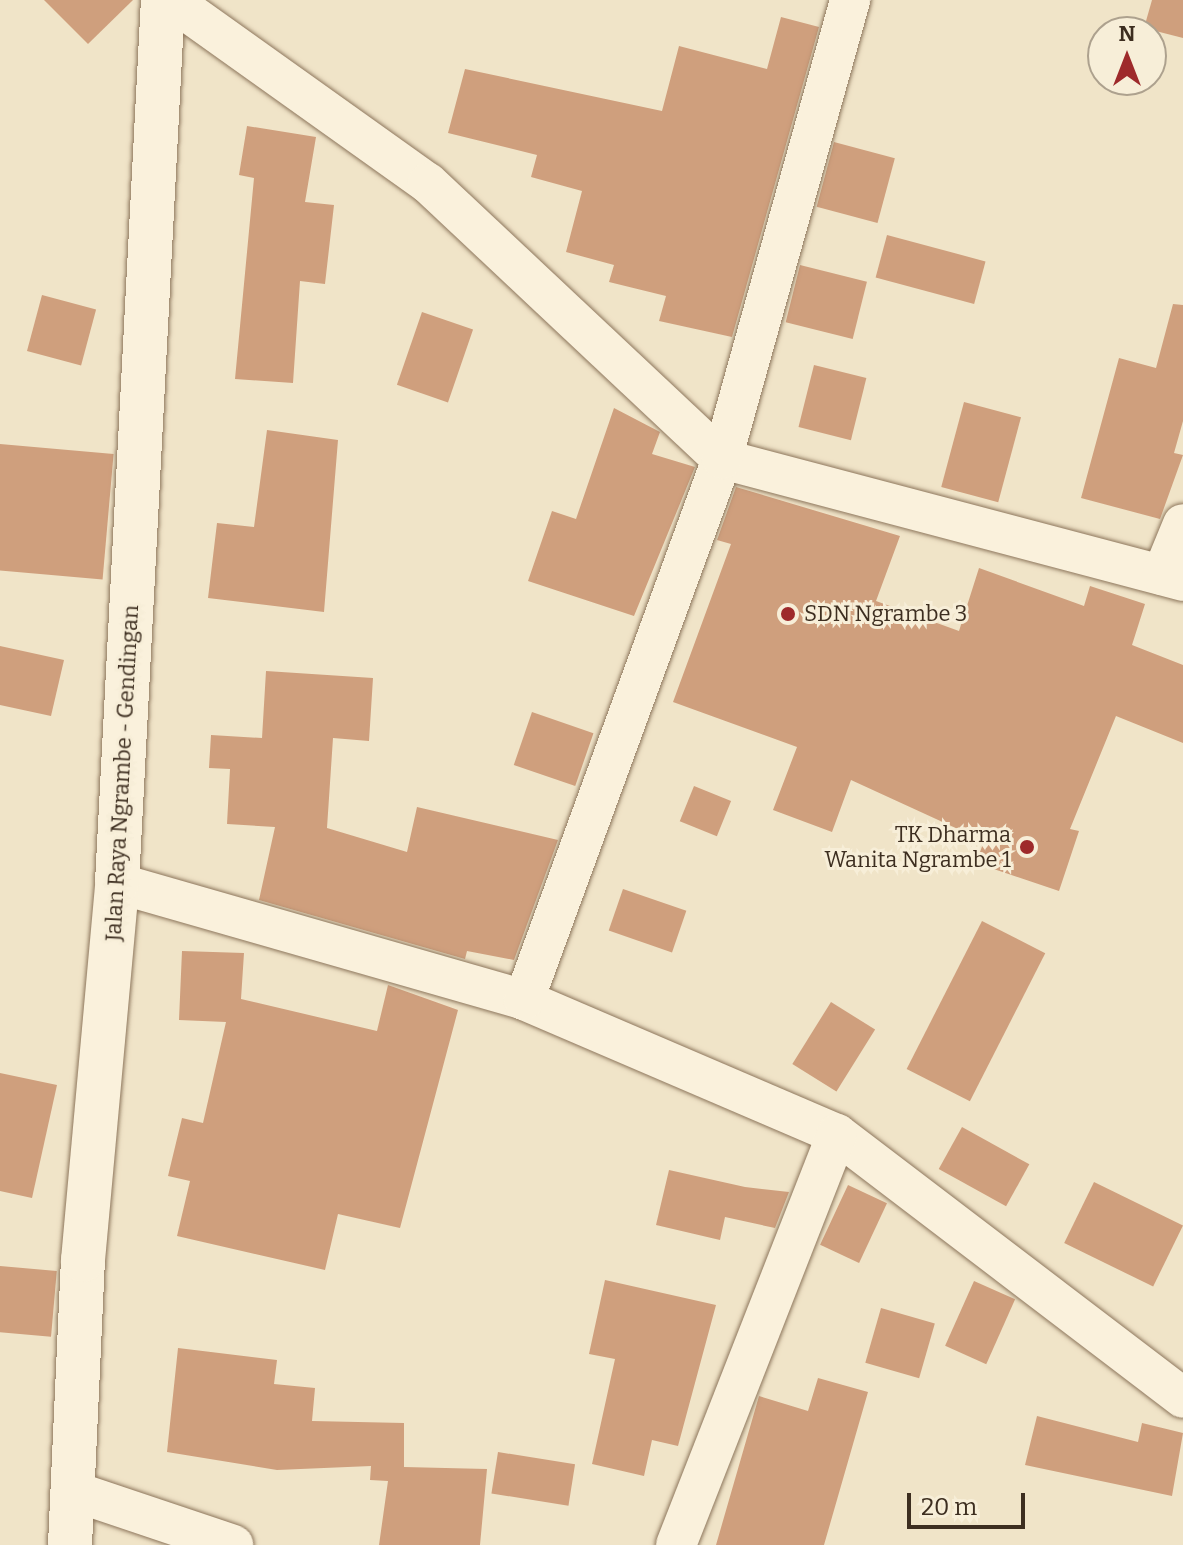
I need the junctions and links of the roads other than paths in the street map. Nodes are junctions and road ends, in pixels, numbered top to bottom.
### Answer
1 (163, 0) edge
2 (171, 0) edge
3 (850, 0) edge
4 (722, 459) junction
5 (1183, 524) edge
6 (1173, 578) edge
7 (117, 883) junction
8 (524, 1000) junction
9 (837, 1134) junction
10 (1183, 1398) edge
11 (73, 1491) junction
12 (70, 1545) edge
13 (233, 1545) edge
14 (676, 1545) edge

1 - 7 main road, Jalan Raya Ngrambe - Gendingan
2 - 4 street
3 - 4 street
4 - 6 street
4 - 8 street
5 - 6 street
7 - 8 street
7 - 11 main road, Jalan Raya Ngrambe - Gendingan
8 - 9 street
9 - 10 street
9 - 14 street
11 - 12 main road, Jalan Raya Ngrambe - Gendingan
11 - 13 street

